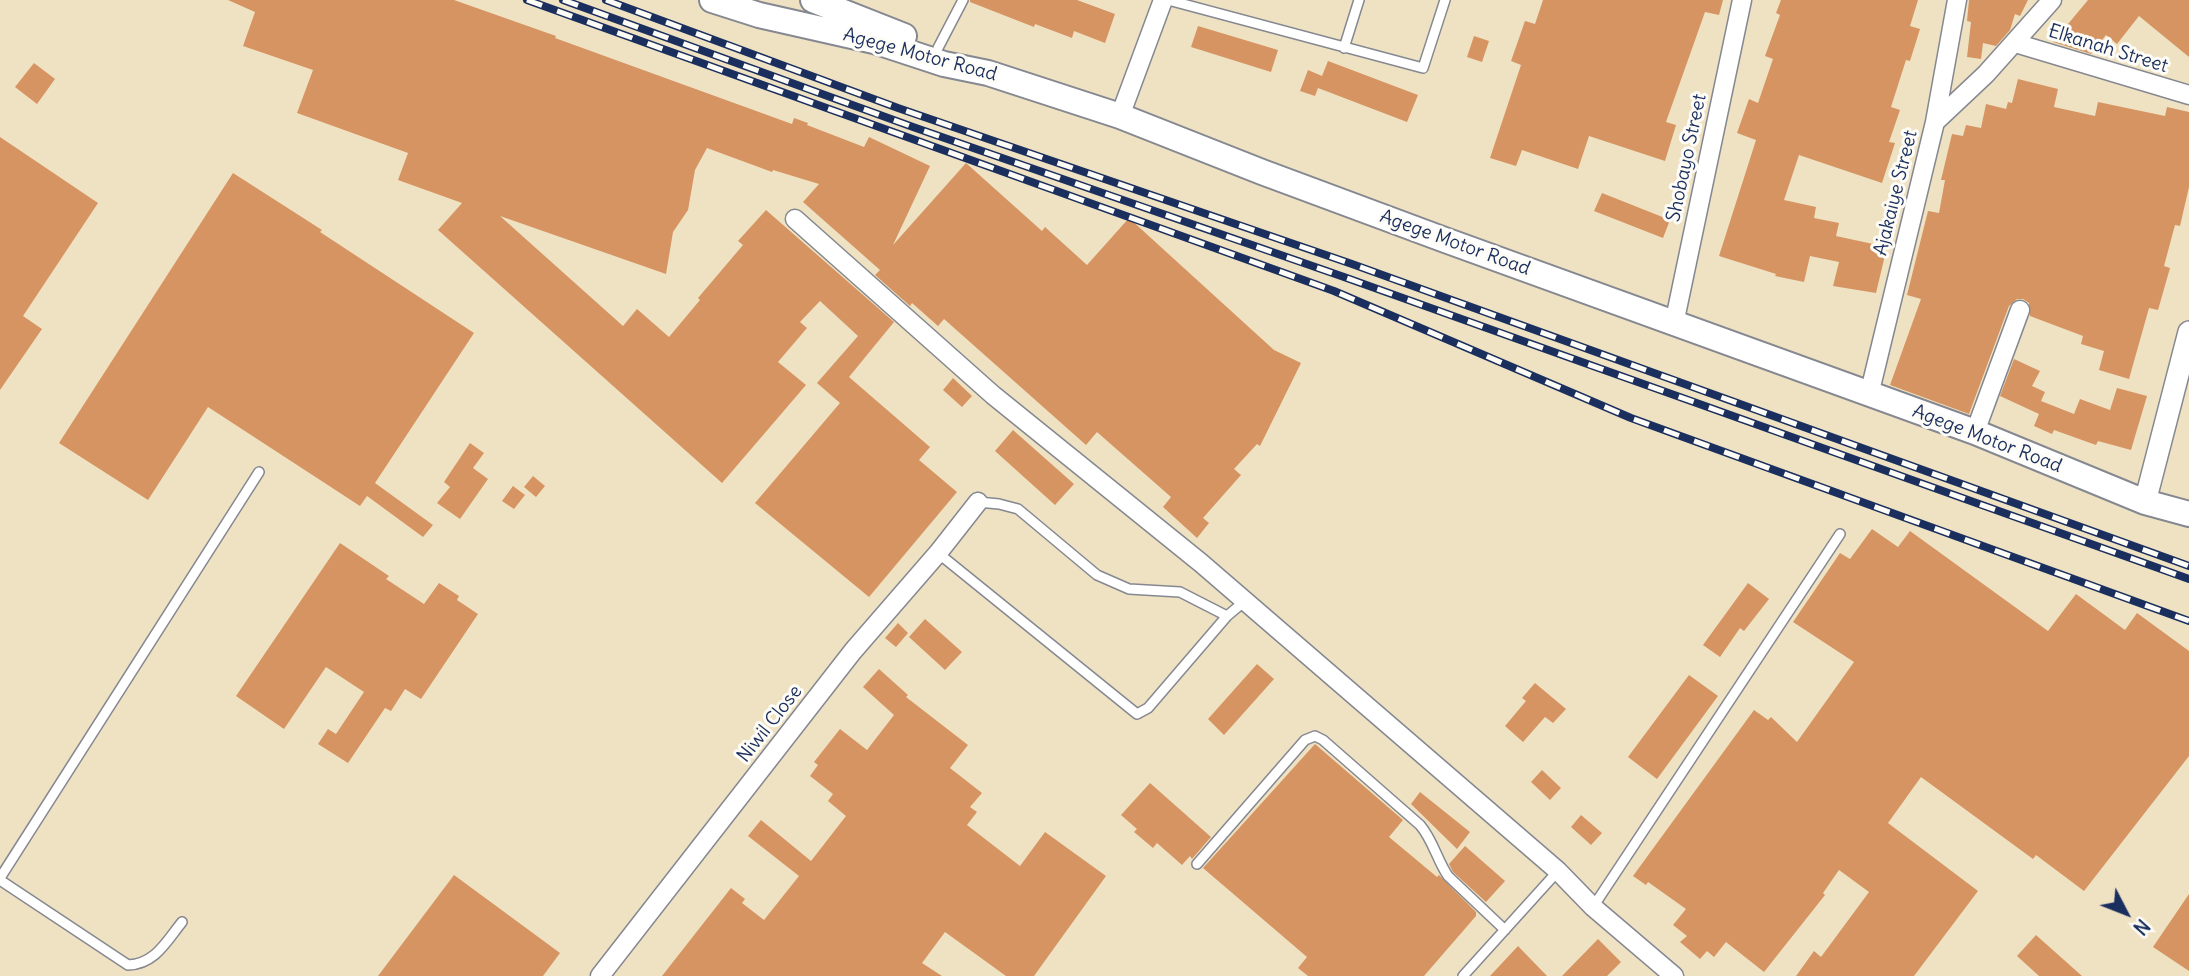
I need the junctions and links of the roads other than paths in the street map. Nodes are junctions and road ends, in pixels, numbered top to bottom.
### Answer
1 (712, 0) edge
2 (813, 0) edge
3 (963, 0) edge
4 (1166, 0) edge
5 (1359, 0) edge
6 (1445, 0) edge
7 (1742, 0) edge
8 (1957, 0) edge
9 (2052, 0) edge
10 (2015, 43) junction
11 (938, 48) junction
12 (1343, 48) junction
13 (988, 73) junction
14 (2189, 95) edge
15 (1120, 116) junction
16 (1935, 122) junction
17 (795, 219) dead end
18 (2020, 310) dead end
19 (1674, 324) junction
20 (2189, 332) edge
21 (1868, 395) junction
22 (1975, 432) junction
23 (259, 472) dead end
24 (978, 502) joint
25 (2145, 502) junction
26 (2189, 514) edge
27 (1840, 534) dead end
28 (938, 552) junction
29 (1245, 601) junction
30 (1227, 616) junction
31 (1198, 864) dead end
32 (1558, 872) junction
33 (0, 879) edge
34 (1593, 907) junction
35 (182, 922) dead end
36 (1505, 930) junction
37 (600, 976) edge
38 (1463, 976) edge
39 (1674, 976) edge

1 - 13 main road, Agege Motor Road
2 - 11 main road
3 - 11 lane
4 - 12 lane
4 - 15 street
5 - 12 lane
6 - 12 lane
7 - 19 street, Shobayo Street
8 - 16 street, Ajakaiye Street
9 - 10 street
10 - 14 street, Elkanah Street
10 - 16 street
11 - 13 main road
13 - 15 main road, Agege Motor Road
15 - 19 main road, Agege Motor Road
16 - 21 street, Ajakaiye Street
17 - 29 street
18 - 22 street
19 - 21 main road, Agege Motor Road
20 - 25 street
21 - 22 main road, Agege Motor Road
22 - 25 main road, Agege Motor Road
23 - 33 lane
24 - 28 street, Niwil Close
24 - 30 lane
25 - 26 main road, Agege Motor Road
27 - 34 lane
28 - 30 lane
28 - 37 street, Niwil Close
29 - 30 lane
29 - 32 street
31 - 36 lane
32 - 34 street
32 - 36 lane
33 - 35 lane
34 - 39 street
36 - 38 lane

